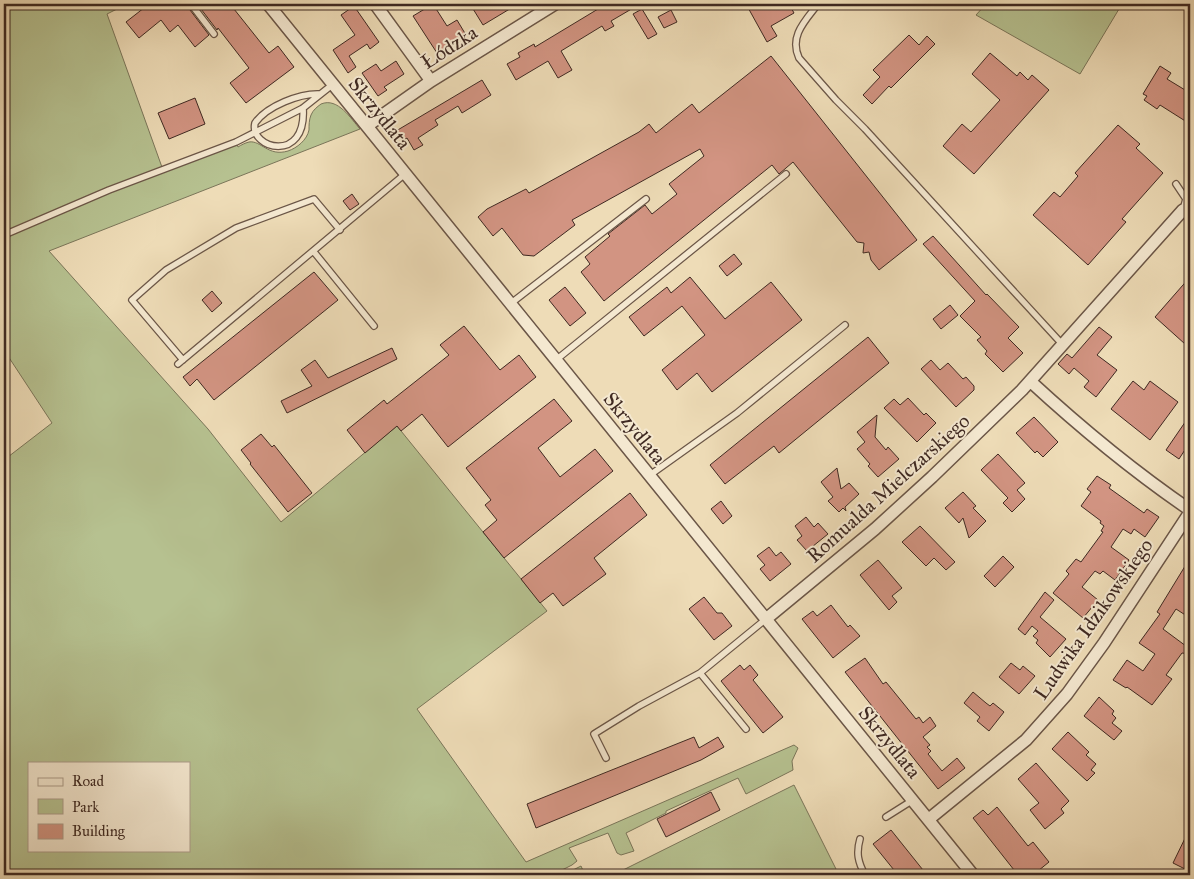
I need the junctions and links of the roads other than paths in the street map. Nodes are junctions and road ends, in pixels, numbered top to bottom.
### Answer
1 (199, 4) edge
2 (268, 4) edge
3 (376, 4) edge
4 (555, 4) edge
5 (818, 4) edge
6 (214, 34) dead end
7 (431, 81) junction
8 (332, 85) junction
9 (320, 94) junction
10 (303, 108) junction
11 (367, 126) junction
12 (256, 132) junction
13 (405, 174) junction
14 (786, 174) dead end
15 (1176, 184) dead end
16 (1190, 192) edge
17 (646, 199) dead end
18 (1188, 199) edge
19 (1186, 214) edge
20 (340, 230) junction
21 (4, 235) edge
22 (314, 252) junction
23 (510, 304) junction
24 (845, 325) dead end
25 (374, 326) dead end
26 (1062, 344) junction
27 (556, 360) junction
28 (1030, 381) junction
29 (650, 475) junction
30 (1190, 511) edge
31 (766, 619) junction
32 (700, 672) junction
33 (746, 729) dead end
34 (606, 758) dead end
35 (913, 800) junction
36 (886, 818) dead end
37 (929, 819) junction
38 (860, 839) dead end
39 (865, 875) edge
40 (973, 875) edge

1 - 6 lane
2 - 8 street, Skrzydlata
3 - 7 street
4 - 7 street, Łódzka
5 - 26 lane
7 - 11 street, Łódzka
8 - 9 lane
8 - 11 street, Skrzydlata
9 - 10 lane
9 - 12 lane
10 - 12 lane
10 - 12 lane
11 - 13 street, Skrzydlata
12 - 21 lane
13 - 20 lane
13 - 23 street, Skrzydlata
14 - 27 lane
15 - 18 lane
16 - 18 lane
17 - 23 lane
18 - 19 lane
19 - 26 street, Romualda Mielczarskiego
20 - 22 lane
20 - 22 lane
22 - 25 lane
23 - 27 street, Skrzydlata
24 - 29 lane
26 - 28 street, Romualda Mielczarskiego
27 - 29 street, Skrzydlata
28 - 30 street
28 - 31 street, Romualda Mielczarskiego
29 - 31 street, Skrzydlata
30 - 37 street, Ludwika Idzikowskiego
31 - 32 lane
31 - 35 street, Skrzydlata
32 - 33 lane
32 - 34 lane
35 - 36 lane
35 - 37 street, Skrzydlata
37 - 40 street, Skrzydlata
38 - 39 lane

